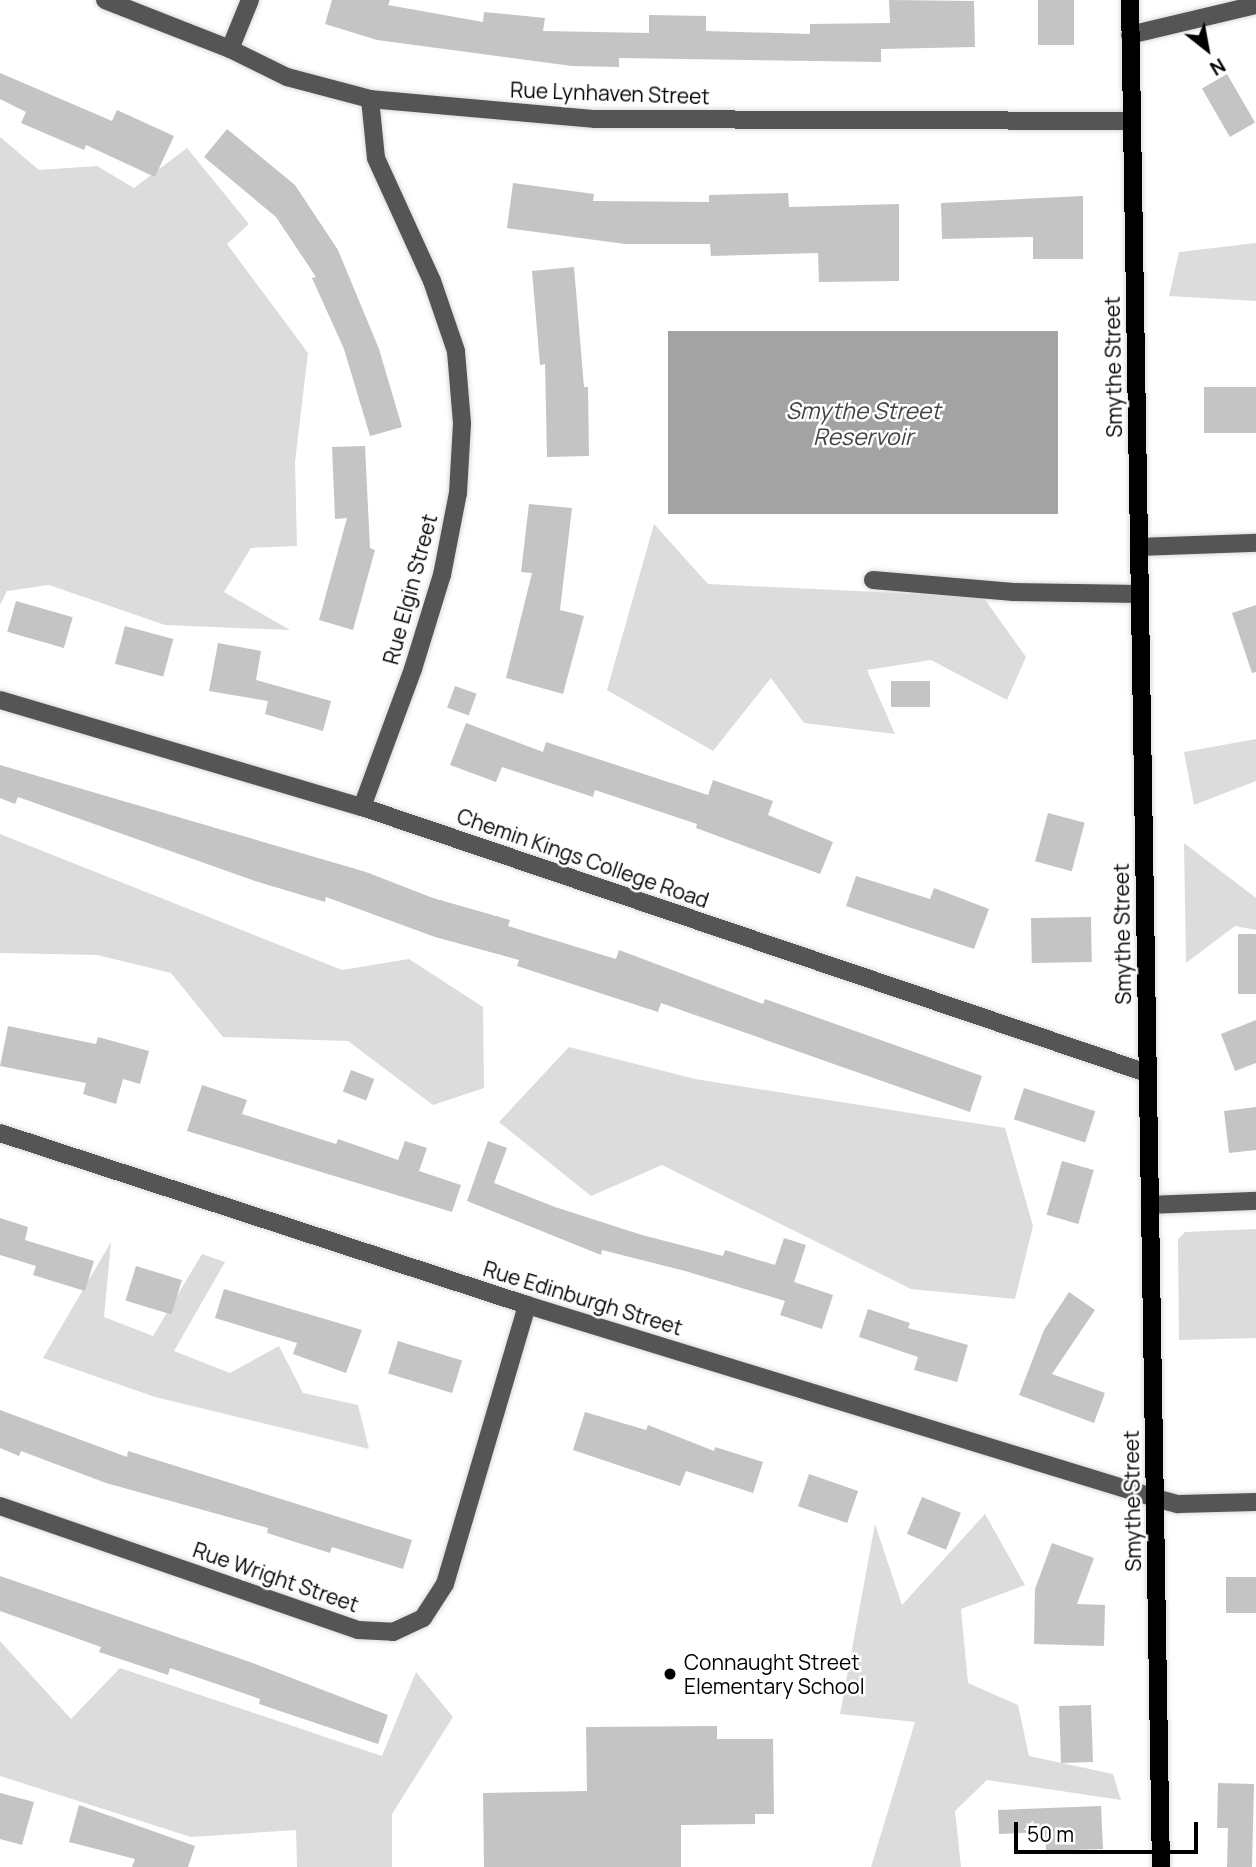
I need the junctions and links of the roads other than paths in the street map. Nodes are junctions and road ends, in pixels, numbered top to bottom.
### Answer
1 (105, 0) edge
2 (250, 0) edge
3 (1130, 0) edge
4 (1256, 5) edge
5 (1130, 35) junction
6 (230, 49) junction
7 (370, 99) junction
8 (1132, 121) junction
9 (1256, 543) edge
10 (1139, 547) junction
11 (873, 580) dead end
12 (1139, 594) junction
13 (0, 700) edge
14 (362, 807) junction
15 (1147, 1073) junction
16 (0, 1133) edge
17 (1256, 1201) edge
18 (1150, 1205) junction
19 (527, 1306) junction
20 (1155, 1498) junction
21 (1256, 1502) edge
22 (0, 1506) edge
23 (1161, 1867) edge

1 - 6 street, Rue Lynhaven Street
2 - 6 street
3 - 5 main road, Smythe Street
4 - 5 street
5 - 8 main road, Smythe Street
6 - 7 street, Rue Lynhaven Street
7 - 8 street, Rue Lynhaven Street
7 - 14 street, Rue Elgin Street
8 - 10 main road, Smythe Street
9 - 10 street
10 - 12 main road, Smythe Street
11 - 12 street
12 - 15 main road, Smythe Street
13 - 14 street, Chemin Kings College Road
14 - 15 street, Chemin Kings College Road
15 - 18 main road, Smythe Street
16 - 19 street, Rue Edinburgh Street
17 - 18 street
18 - 20 main road, Smythe Street
19 - 20 street, Rue Edinburgh Street
19 - 22 street, Rue Wright Street
20 - 21 street, Rue Edinburgh Street
20 - 23 main road, Smythe Street

